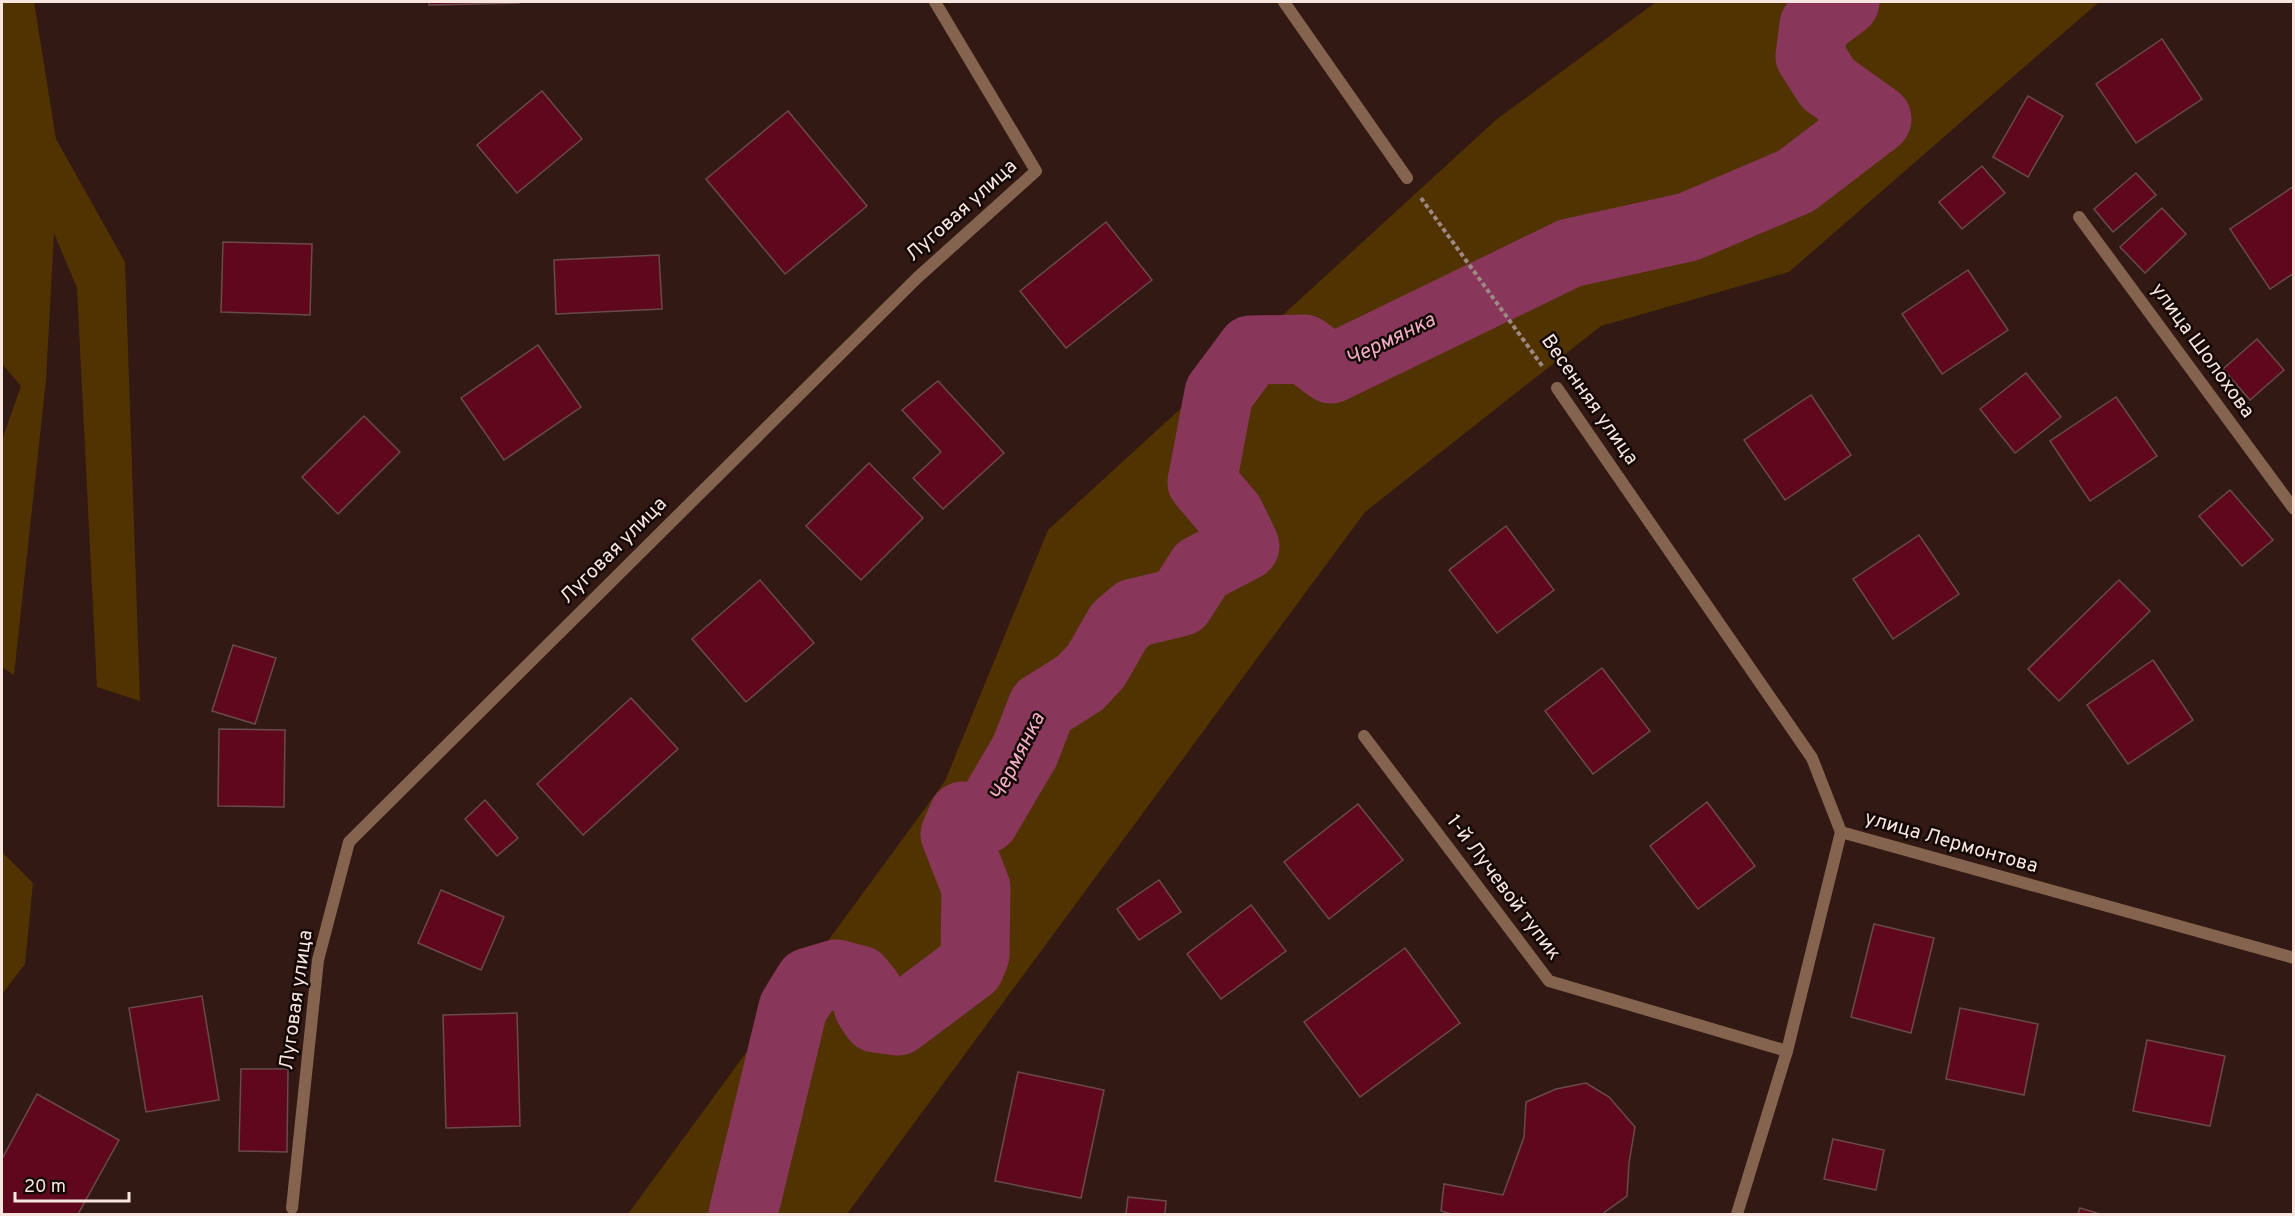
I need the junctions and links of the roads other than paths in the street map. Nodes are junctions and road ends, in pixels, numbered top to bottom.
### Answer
1 (935, 2) edge
2 (1284, 2) edge
3 (1407, 178) road end
4 (2079, 217) dead end
5 (1557, 388) road end
6 (2294, 508) edge
7 (1364, 735) dead end
8 (1841, 832) junction
9 (2294, 958) edge
10 (1787, 1050) junction
11 (292, 1208) dead end
12 (1737, 1215) edge

1 - 11 street, Луговая улица
2 - 3 street
4 - 6 street, улица Шолохова
5 - 8 street, Весенняя улица
7 - 10 street, 1-й Лучевой тупик
8 - 9 street, улица Лермонтова
8 - 10 street, улица Лермонтова
10 - 12 street, улица Лермонтова

